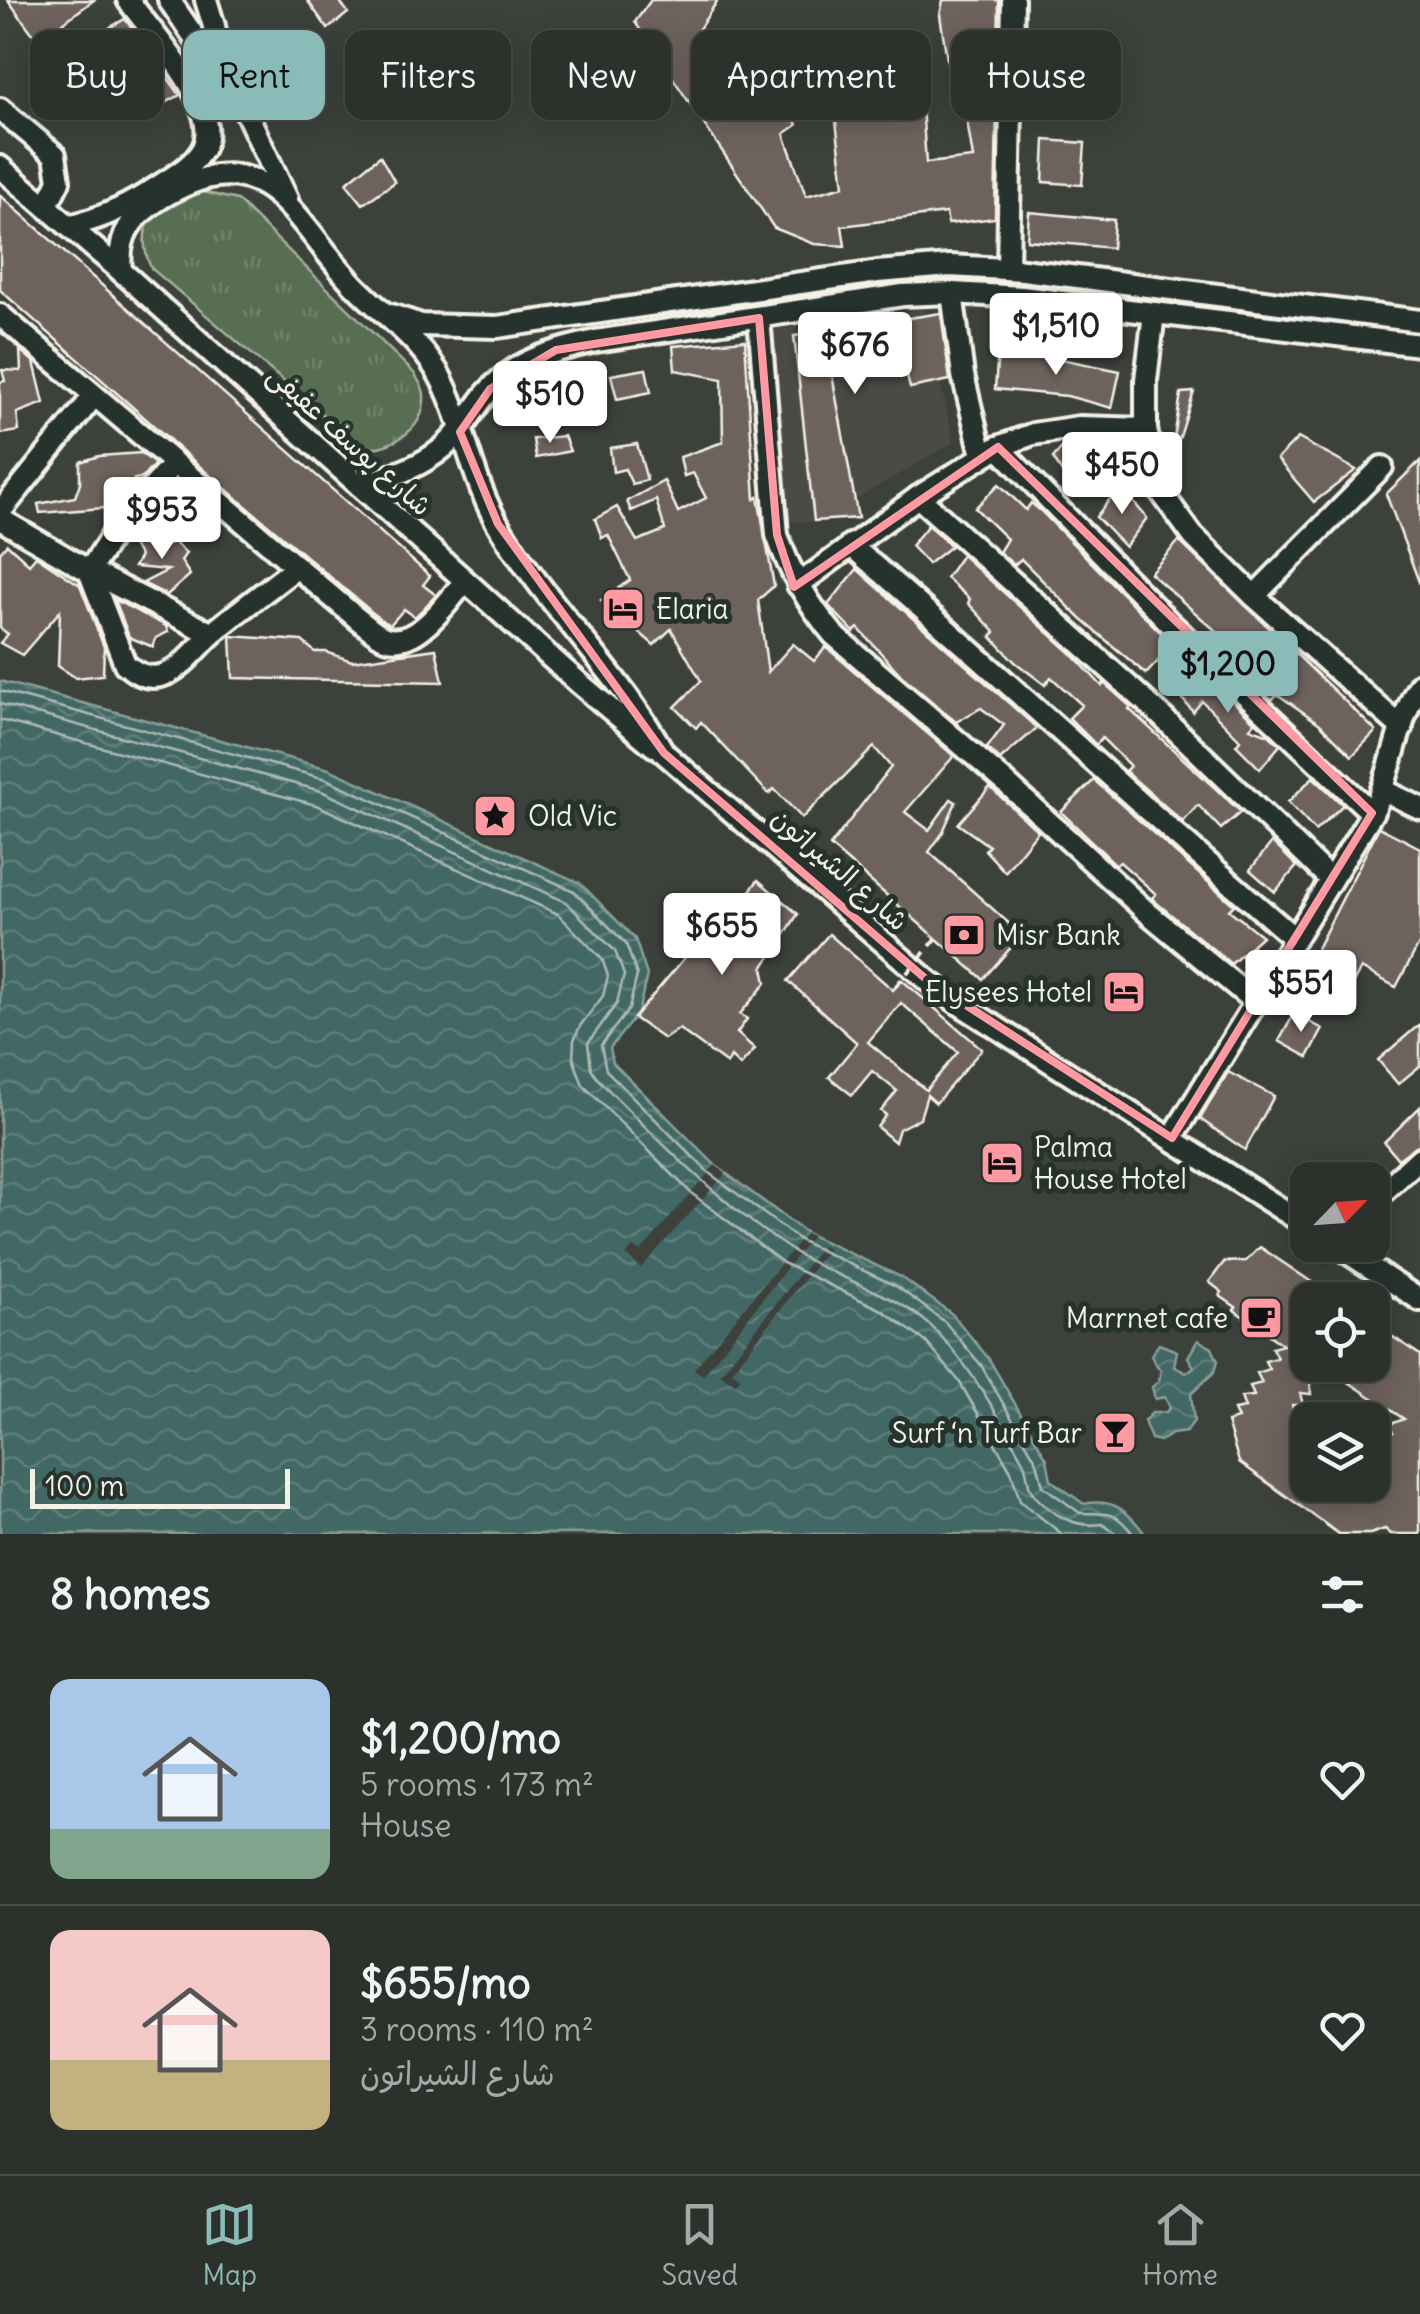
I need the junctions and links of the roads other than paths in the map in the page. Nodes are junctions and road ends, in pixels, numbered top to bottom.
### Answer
1 (128, 0) edge
2 (169, 0) edge
3 (206, 0) edge
4 (1012, 0) edge
5 (190, 30) edge
6 (215, 30) edge
7 (0, 109) edge
8 (250, 120) edge
9 (0, 168) edge
10 (288, 201) junction
11 (144, 202) junction
12 (47, 205) junction
13 (70, 226) junction
14 (1008, 269) junction
15 (121, 271) junction
16 (952, 293) junction
17 (384, 313) junction
18 (1154, 313) junction
19 (759, 318) junction
20 (1420, 320) edge
21 (2, 322) edge
22 (1420, 345) edge
23 (94, 396) junction
24 (1146, 430) junction
25 (460, 432) junction
26 (990, 451) junction
27 (174, 463) junction
28 (1382, 467) dead end
29 (360, 486) junction
30 (918, 497) junction
31 (0, 516) edge
32 (850, 545) junction
33 (297, 567) junction
34 (89, 571) junction
35 (465, 581) junction
36 (798, 585) junction
37 (1254, 596) junction
38 (212, 634) junction
39 (1420, 684) edge
40 (1402, 728) junction
41 (664, 753) junction
42 (1383, 790) junction
43 (1420, 808) edge
44 (1372, 812) junction
45 (1330, 878) junction
46 (1292, 937) junction
47 (1254, 1001) junction
48 (1172, 1138) junction
49 (1420, 1158) edge
50 (1390, 1186) edge
51 (1290, 1214) edge
52 (1362, 1262) edge
53 (1420, 1300) edge

1 - 11 street, شارع الشيراتون
2 - 5 street
3 - 6 street
4 - 14 street
7 - 12 street
8 - 10 street
9 - 12 street, شارع يوسف عفيفى
10 - 11 street, شارع الشيراتون
10 - 17 street, شارع الشيراتون
11 - 13 street
11 - 15 street, شارع الشيراتون
12 - 13 street, شارع يوسف عفيفى
13 - 15 street, شارع يوسف عفيفى
14 - 17 street, شارع الشيراتون
14 - 20 street, شارع الشيراتون
15 - 29 street, شارع يوسف عفيفى
16 - 18 street
16 - 19 street
16 - 26 street
17 - 25 street, شارع الشيراتون
18 - 22 street
18 - 24 street
19 - 25 street
19 - 36 street
21 - 23 street
23 - 27 street
23 - 31 street
24 - 26 street
24 - 37 street
25 - 29 street
25 - 41 street, شارع الشيراتون
26 - 30 street
26 - 44 street
27 - 33 street
27 - 34 street
28 - 37 street
29 - 35 street, شارع يوسف عفيفى
30 - 32 street
30 - 45 street
31 - 34 street
32 - 36 street
32 - 46 street
33 - 35 street
33 - 38 street
34 - 38 street
34 - 38 street
35 - 41 street, شارع يوسف عفيفى
36 - 47 street
37 - 40 street
39 - 40 street
40 - 42 street
41 - 48 street, شارع الشيراتون
42 - 43 street
42 - 44 street
44 - 45 street
45 - 46 street
46 - 47 street
47 - 48 street
48 - 51 street, شارع الشيراتون
49 - 50 street
52 - 53 street

